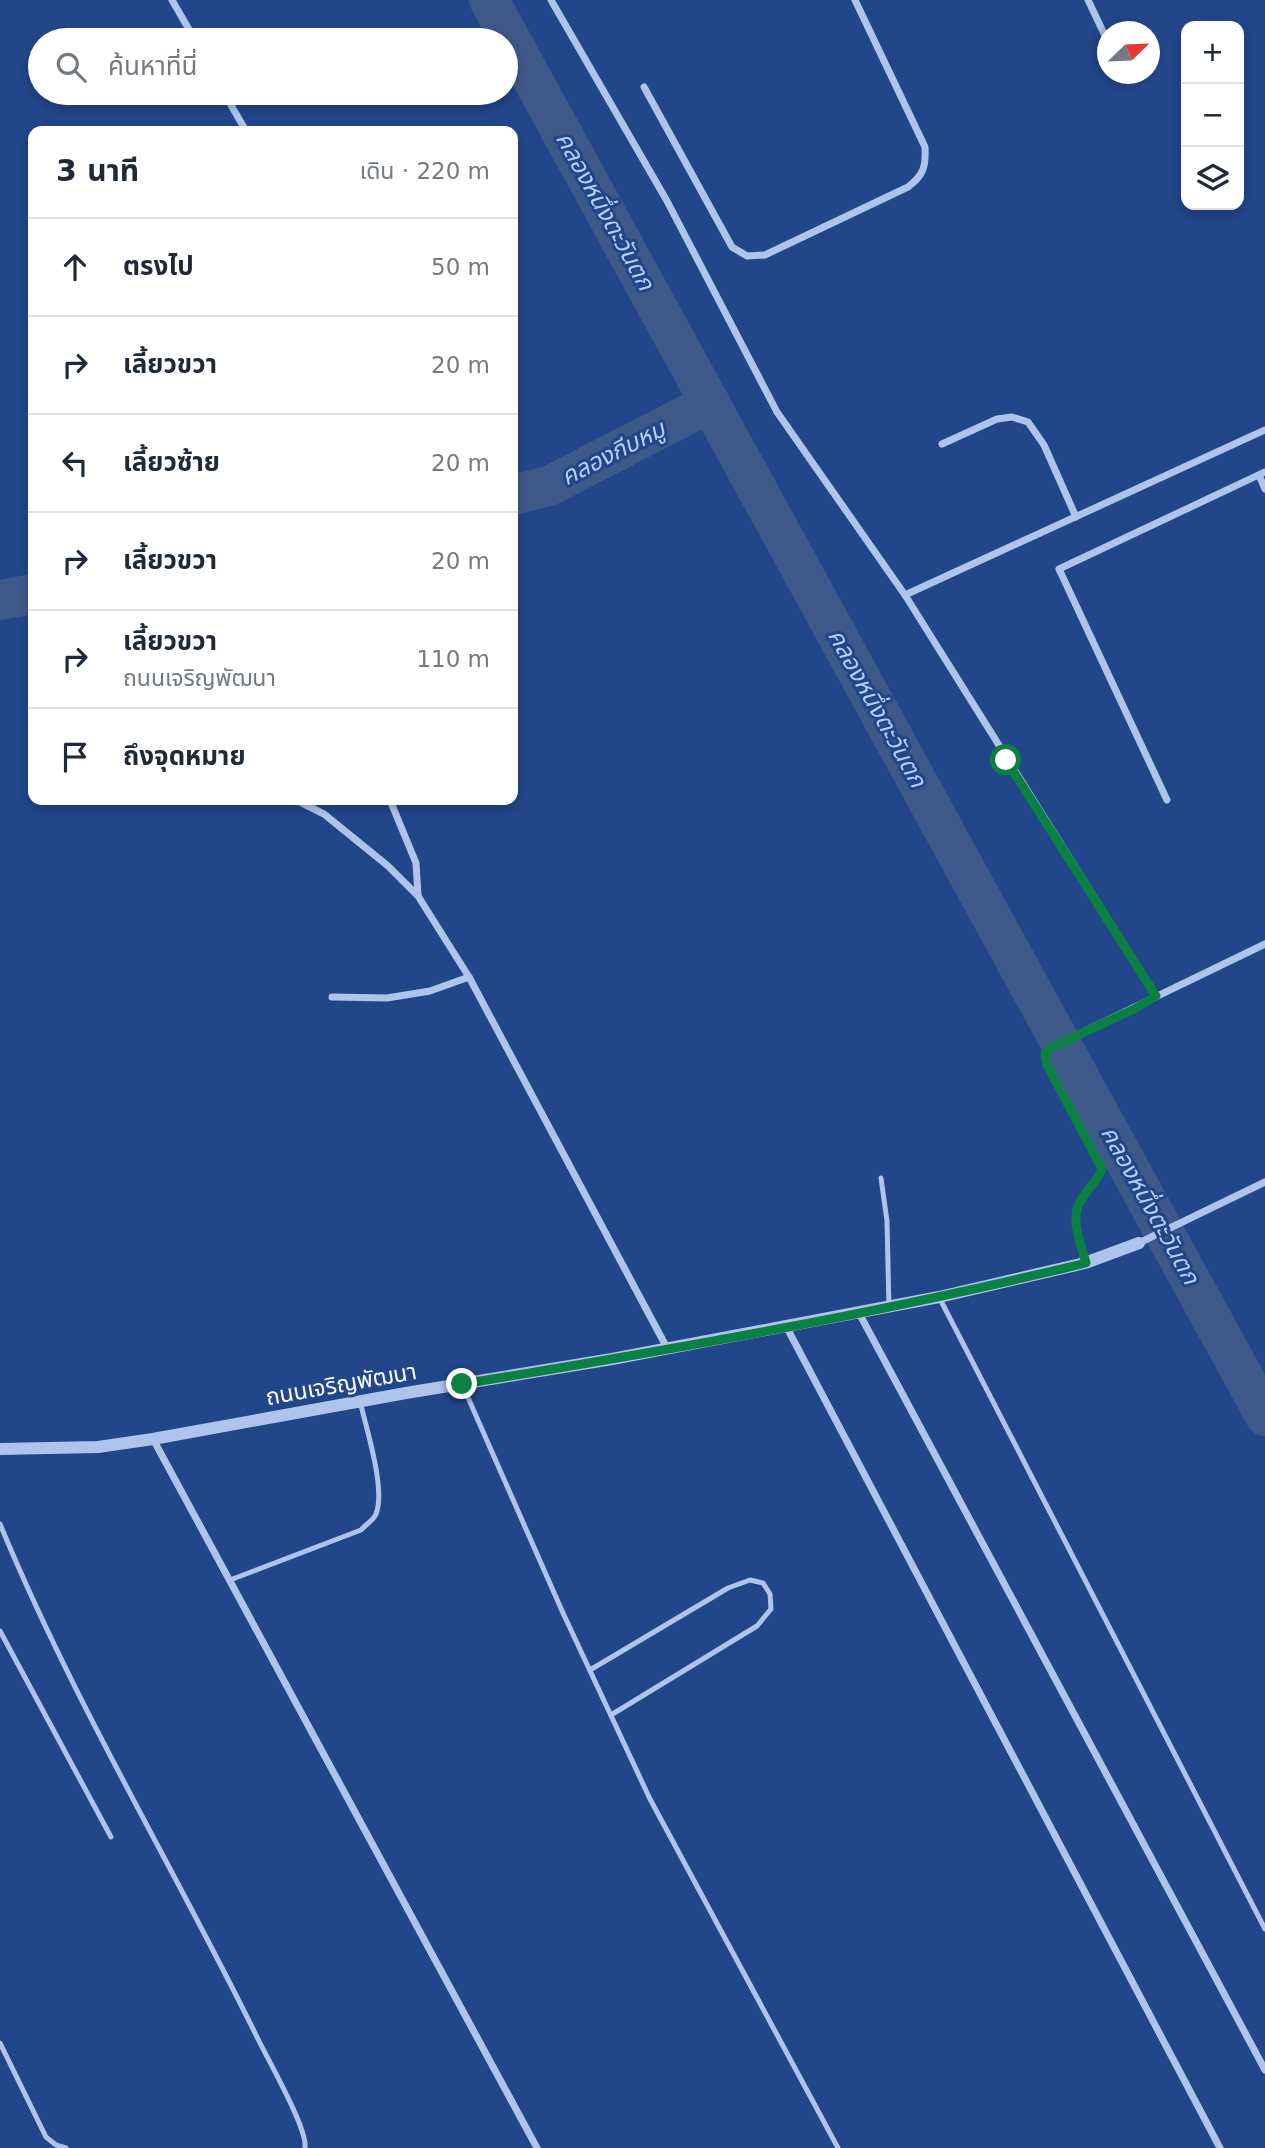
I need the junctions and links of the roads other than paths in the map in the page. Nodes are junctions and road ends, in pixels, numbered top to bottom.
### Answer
1 (172, 0) edge
2 (551, 0) edge
3 (855, 0) edge
4 (1088, 0) edge
5 (1098, 21) edge
6 (188, 28) edge
7 (644, 87) dead end
8 (231, 105) edge
9 (243, 126) edge
10 (1265, 429) edge
11 (942, 444) dead end
12 (1262, 474) edge
13 (1265, 489) edge
14 (1076, 517) junction
15 (905, 596) junction
16 (1167, 800) dead end
17 (312, 805) edge
18 (392, 805) edge
19 (418, 896) junction
20 (1265, 944) edge
21 (469, 977) junction
22 (1156, 996) junction
23 (331, 997) dead end
24 (881, 1178) dead end
25 (1265, 1182) edge
26 (1139, 1243) joint
27 (1086, 1263) junction
28 (940, 1297) junction
29 (889, 1308) junction
30 (859, 1313) junction
31 (786, 1326) junction
32 (667, 1349) junction
33 (462, 1384) junction
34 (360, 1401) junction
35 (153, 1439) junction
36 (0, 1449) edge
37 (0, 1524) edge
38 (230, 1580) junction
39 (0, 1631) edge
40 (590, 1670) junction
41 (611, 1715) junction
42 (111, 1837) dead end
43 (1265, 1929) edge
44 (0, 2043) edge
45 (1265, 2070) edge
46 (66, 2148) edge
47 (306, 2148) edge
48 (537, 2148) edge
49 (838, 2148) edge
50 (1220, 2148) edge

1 - 6 street
2 - 15 street
3 - 7 street
4 - 5 street
8 - 9 street
10 - 14 street
11 - 14 street
12 - 13 street
12 - 16 street
14 - 15 street
15 - 22 street
17 - 19 street
18 - 19 street
19 - 21 street
20 - 22 street
21 - 23 street
21 - 32 street
22 - 27 street
24 - 29 lane
25 - 26 street
26 - 27 street, ถนนเจริญพัฒนา
27 - 28 street, ถนนเจริญพัฒนา
28 - 29 street, ถนนเจริญพัฒนา
28 - 43 lane
29 - 30 street, ถนนเจริญพัฒนา
30 - 31 street, ถนนเจริญพัฒนา
30 - 45 street
31 - 32 street, ถนนเจริญพัฒนา
31 - 50 street
32 - 33 street, ถนนเจริญพัฒนา
33 - 34 street, ถนนเจริญพัฒนา
33 - 40 lane
34 - 35 street, ถนนเจริญพัฒนา
34 - 38 lane
35 - 36 street, ถนนเจริญพัฒนา
35 - 38 street
37 - 47 lane
38 - 48 street
39 - 42 lane
40 - 41 lane
40 - 41 lane
41 - 49 lane
44 - 46 lane

